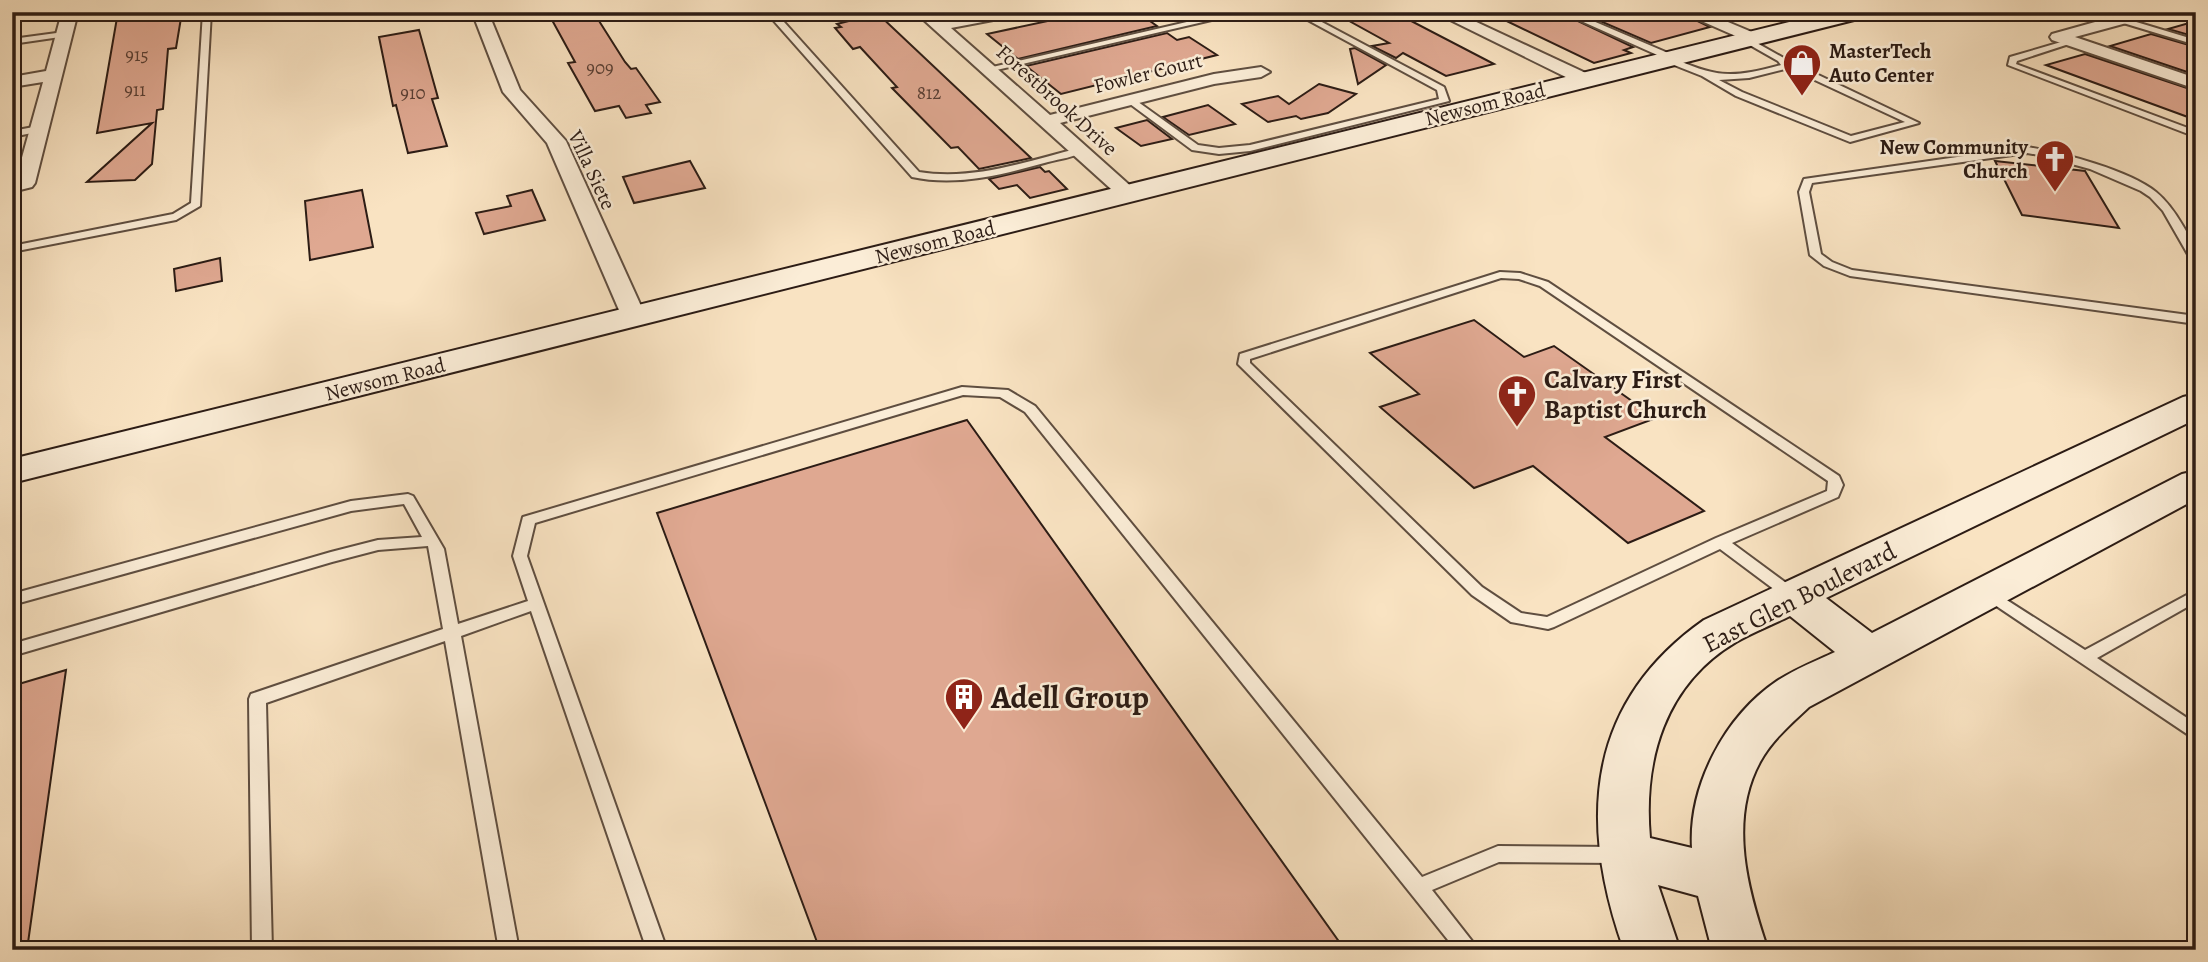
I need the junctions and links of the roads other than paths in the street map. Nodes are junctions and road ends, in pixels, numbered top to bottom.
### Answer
1 (70, 12) edge
2 (207, 12) edge
3 (480, 12) edge
4 (770, 12) edge
5 (923, 12) edge
6 (1009, 12) edge
7 (1242, 12) edge
8 (1297, 12) edge
9 (1441, 12) edge
10 (1566, 12) edge
11 (1689, 12) edge
12 (1858, 12) edge
13 (2150, 12) edge
14 (2123, 20) junction
15 (939, 26) junction
16 (64, 34) junction
17 (1749, 39) junction
18 (12, 42) edge
19 (2071, 42) junction
20 (2196, 43) edge
21 (1670, 58) junction
22 (1786, 63) junction
23 (988, 69) junction
24 (1261, 72) dead end
25 (53, 75) junction
26 (1706, 77) junction
27 (1584, 79) junction
28 (12, 82) edge
29 (2196, 85) edge
30 (1130, 101) junction
31 (1047, 121) junction
32 (39, 130) junction
33 (12, 134) edge
34 (2196, 134) edge
35 (1080, 151) junction
36 (19, 185) edge
37 (1128, 194) junction
38 (12, 249) edge
39 (2196, 258) edge
40 (634, 317) junction
41 (2196, 320) edge
42 (2196, 405) edge
43 (12, 471) edge
44 (2196, 483) edge
45 (432, 541) junction
46 (1721, 542) junction
47 (1987, 593) junction
48 (2196, 595) edge
49 (1793, 596) junction
50 (12, 600) edge
51 (536, 604) junction
52 (452, 635) junction
53 (12, 650) edge
54 (1869, 654) junction
55 (2084, 658) junction
56 (2196, 733) edge
57 (1626, 855) junction
58 (1720, 878) junction
59 (1419, 887) junction
60 (261, 950) edge
61 (509, 950) edge
62 (657, 950) edge
63 (1469, 950) edge
64 (1652, 950) edge
65 (1740, 950) edge

1 - 16 street
2 - 38 lane
3 - 40 street, Villa Siete
4 - 35 lane
5 - 15 street, Forestbrook Drive
6 - 15 street
7 - 23 lane
8 - 30 lane
9 - 27 street
10 - 21 lane
11 - 17 street
12 - 17 street, Newsom Road
13 - 14 street
14 - 19 street
14 - 20 lane
15 - 23 street, Forestbrook Drive
16 - 18 lane
16 - 25 street
17 - 21 street, Newsom Road
17 - 22 lane
19 - 29 street
19 - 34 lane
21 - 26 lane
21 - 27 street, Newsom Road
22 - 26 lane
22 - 26 lane
23 - 31 street, Forestbrook Drive
24 - 30 street, Fowler Court
25 - 28 street
25 - 32 street
27 - 37 street, Newsom Road
30 - 31 street, Fowler Court
31 - 35 street, Forestbrook Drive
32 - 33 lane
32 - 36 street
35 - 37 street, Forestbrook Drive
37 - 40 street, Newsom Road
39 - 41 lane
40 - 43 street, Newsom Road
42 - 49 street, East Glen Boulevard
44 - 47 street
45 - 50 lane
45 - 52 lane
45 - 53 lane
46 - 46 lane
46 - 49 lane
47 - 54 street
47 - 55 lane
48 - 55 lane
49 - 54 street
49 - 57 street, East Glen Boulevard
51 - 52 lane
51 - 59 lane
51 - 62 lane
52 - 60 lane
52 - 61 lane
54 - 58 street
55 - 56 lane
57 - 58 street
57 - 59 lane
57 - 64 street, East Glen Boulevard
58 - 65 street
59 - 63 lane

